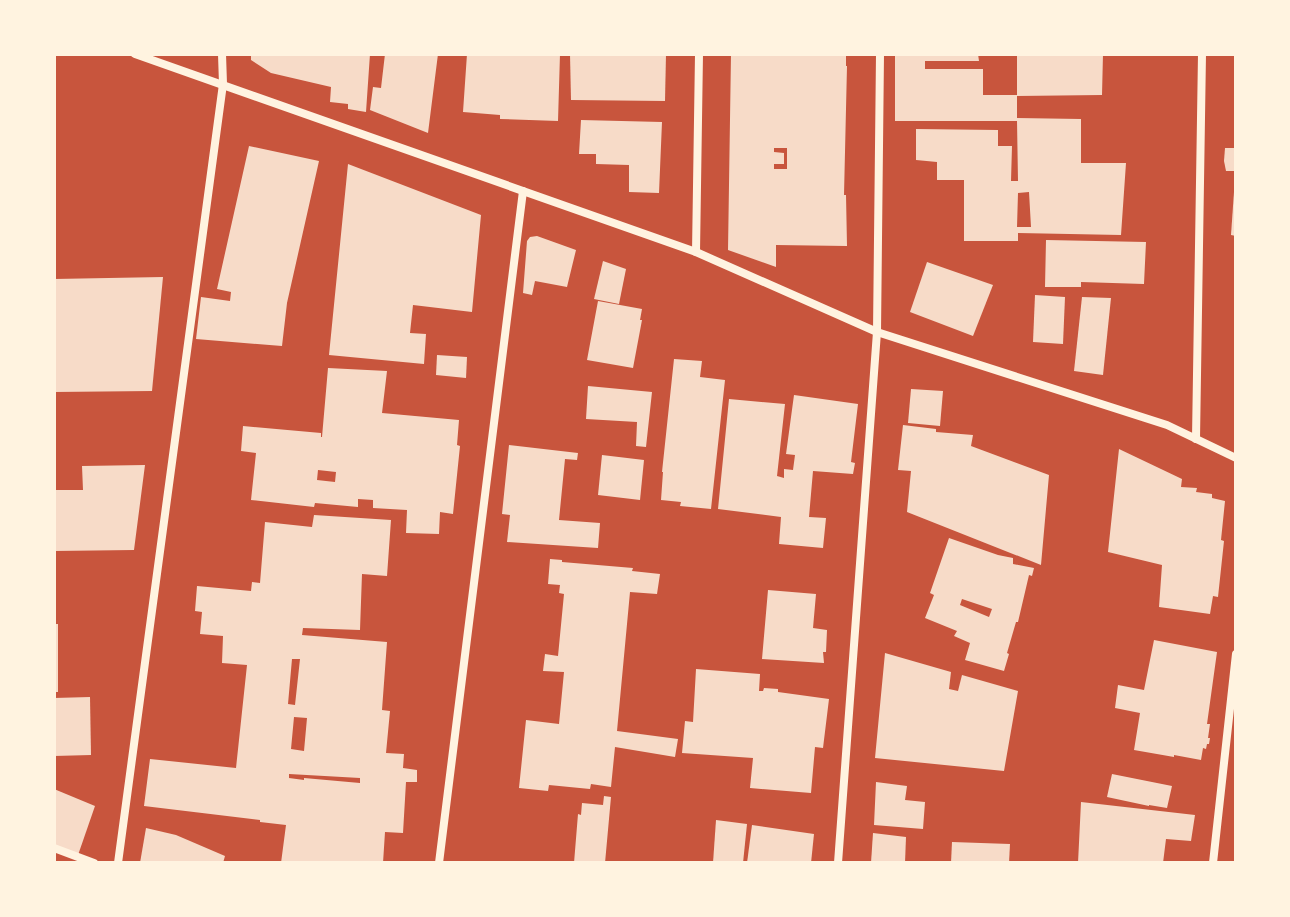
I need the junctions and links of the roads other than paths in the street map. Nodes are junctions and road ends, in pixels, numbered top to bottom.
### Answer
1 (135, 54) edge
2 (222, 54) edge
3 (699, 54) edge
4 (880, 54) edge
5 (1202, 54) edge
6 (223, 84) junction
7 (523, 191) junction
8 (696, 252) junction
9 (877, 332) junction
10 (1196, 439) junction
11 (1236, 458) edge
12 (1236, 654) edge
13 (54, 848) edge
14 (94, 863) edge
15 (118, 863) edge
16 (439, 863) edge
17 (838, 863) edge
18 (1213, 863) edge

1 - 6 street
2 - 6 street
3 - 8 street
4 - 9 street
5 - 10 street
6 - 7 street
6 - 15 street
7 - 8 street
7 - 16 street
8 - 9 street
9 - 10 street
9 - 17 street
10 - 11 street
12 - 18 street
13 - 14 street

